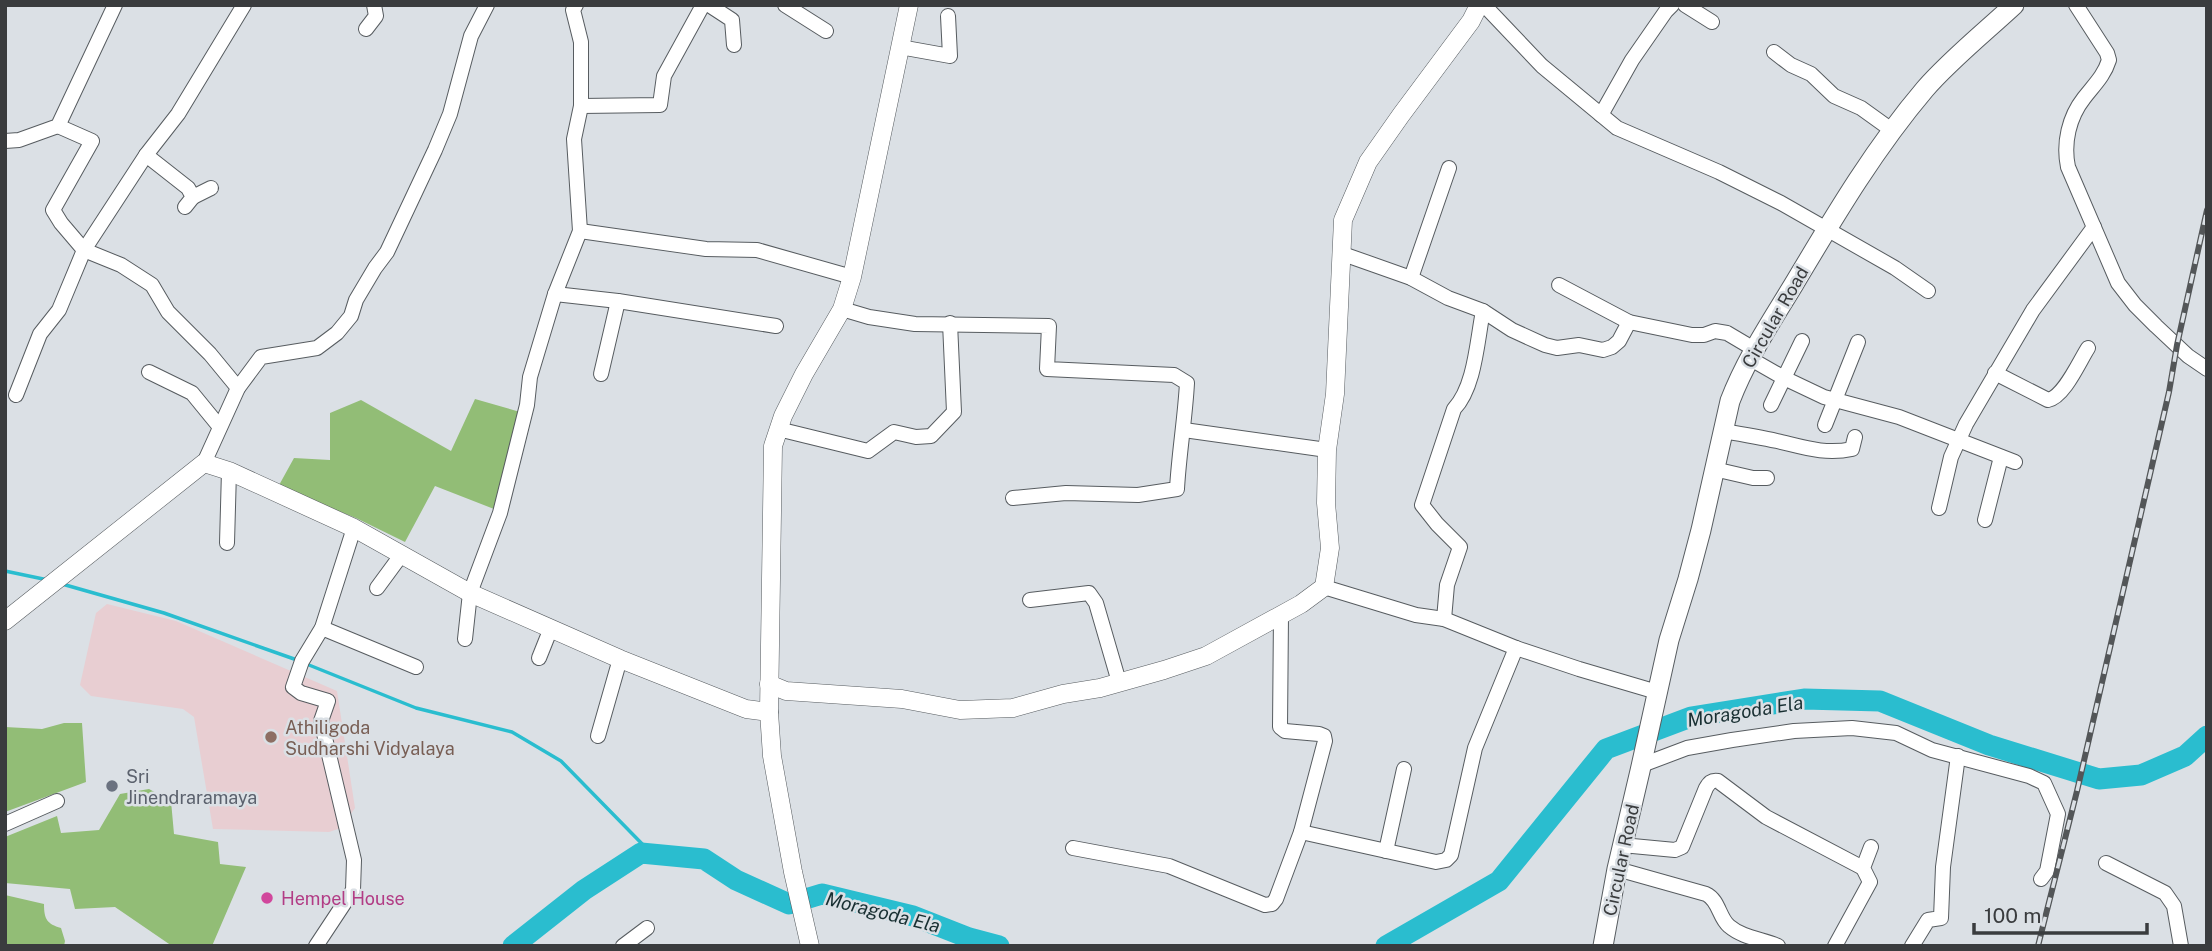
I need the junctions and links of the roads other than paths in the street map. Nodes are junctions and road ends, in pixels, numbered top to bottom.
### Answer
1 (115, 5) edge
2 (244, 5) edge
3 (374, 5) edge
4 (487, 5) edge
5 (576, 5) edge
6 (703, 5) edge
7 (709, 5) edge
8 (785, 5) edge
9 (909, 5) edge
10 (1481, 5) edge
11 (1672, 5) edge
12 (2014, 5) edge
13 (2076, 5) edge
14 (1688, 6) edge
15 (948, 16) dead end
16 (1712, 22) dead end
17 (366, 29) dead end
18 (826, 31) dead end
19 (734, 46) dead end
20 (900, 47) junction
21 (1774, 52) dead end
22 (581, 106) junction
23 (1601, 116) junction
24 (58, 126) junction
25 (1893, 131) junction
26 (5, 141) edge
27 (146, 155) junction
28 (1449, 169) dead end
29 (211, 188) dead end
30 (2094, 227) junction
31 (1826, 228) junction
32 (580, 231) junction
33 (84, 250) junction
34 (1343, 254) junction
35 (852, 277) junction
36 (1411, 278) junction
37 (1559, 285) dead end
38 (1928, 291) dead end
39 (555, 293) junction
40 (618, 301) junction
41 (842, 309) junction
42 (1483, 311) junction
43 (1629, 322) junction
44 (950, 323) junction
45 (776, 326) dead end
46 (1802, 341) dead end
47 (1858, 342) dead end
48 (2088, 348) dead end
49 (1752, 354) junction
50 (2207, 369) edge
51 (149, 372) dead end
52 (1995, 373) junction
53 (601, 374) dead end
54 (1784, 378) junction
55 (238, 388) junction
56 (16, 395) dead end
57 (1835, 400) junction
58 (1771, 405) dead end
59 (1825, 425) dead end
60 (219, 426) junction
61 (778, 429) junction
62 (1184, 430) junction
63 (1723, 431) junction
64 (1855, 437) dead end
65 (1958, 441) junction
66 (1327, 450) junction
67 (204, 463) junction
68 (1714, 468) junction
69 (229, 471) junction
70 (1767, 478) dead end
71 (1013, 498) dead end
72 (1939, 508) dead end
73 (1985, 520) dead end
74 (354, 528) junction
75 (228, 542) dead end
76 (402, 554) junction
77 (1324, 587) junction
78 (377, 588) dead end
79 (470, 593) junction
80 (1030, 600) dead end
81 (1281, 615) junction
82 (1444, 619) junction
83 (5, 621) edge
84 (322, 628) junction
85 (551, 628) junction
86 (465, 639) dead end
87 (1516, 648) junction
88 (540, 658) dead end
89 (620, 659) junction
90 (416, 667) dead end
91 (1119, 682) junction
92 (769, 684) junction
93 (1657, 692) junction
94 (769, 712) junction
95 (598, 736) dead end
96 (1958, 756) junction
97 (1641, 768) junction
98 (1404, 769) dead end
99 (57, 801) dead end
100 (5, 824) edge
101 (1301, 832) junction
102 (1622, 845) junction
103 (1871, 847) dead end
104 (1073, 848) dead end
105 (1386, 851) junction
106 (2106, 863) dead end
107 (1863, 868) junction
108 (1617, 869) junction
109 (2041, 879) dead end
110 (647, 928) dead end
111 (807, 938) edge
112 (1752, 942) edge
113 (316, 946) edge
114 (623, 946) edge
115 (1604, 946) edge
116 (1778, 946) edge
117 (1835, 946) edge
118 (1912, 946) edge
119 (2181, 946) edge

1 - 24 street
2 - 27 street
3 - 17 street
4 - 55 street
5 - 22 street
6 - 22 street
7 - 19 street
8 - 18 street
9 - 20 street
10 - 23 street
10 - 34 street
11 - 23 street
12 - 25 main road, Circular Road
13 - 30 street
14 - 16 street
15 - 20 street
20 - 35 street
21 - 25 street
22 - 32 street
23 - 31 street
24 - 26 street
24 - 33 street
25 - 31 main road, Circular Road
27 - 29 street
27 - 33 street
28 - 36 street
30 - 50 street
30 - 52 street
31 - 38 street
31 - 49 main road, Circular Road
32 - 35 street
32 - 39 street
33 - 55 street
33 - 56 street
34 - 36 street
34 - 66 street
35 - 41 street
36 - 42 street
37 - 43 street
39 - 40 street
39 - 79 street
40 - 45 street
40 - 53 street
41 - 44 street
41 - 61 street
42 - 43 street
42 - 82 street
43 - 49 street
44 - 61 street
44 - 62 street
46 - 54 street
47 - 57 street
48 - 52 street
49 - 54 street
49 - 63 main road, Circular Road
51 - 60 street
52 - 65 street
54 - 57 street
54 - 58 street
55 - 60 street
57 - 59 street
57 - 65 street
60 - 67 street
61 - 92 street
62 - 66 street
62 - 71 street
63 - 64 street
63 - 68 main road, Circular Road
65 - 72 street
65 - 73 street
66 - 77 street
67 - 69 street
67 - 83 street
68 - 70 street
68 - 93 main road, Circular Road
69 - 74 street
69 - 75 street
74 - 76 street
74 - 84 street
76 - 78 street
76 - 79 street
77 - 81 street
77 - 82 street
79 - 85 street
79 - 86 street
80 - 91 street
81 - 91 street
81 - 101 street
82 - 87 street
84 - 90 street
84 - 113 street
85 - 88 street
85 - 89 street
87 - 93 street
87 - 105 street
89 - 94 street
89 - 95 street
91 - 92 street
92 - 94 street
93 - 97 main road, Circular Road
94 - 111 street
96 - 97 street
96 - 109 street
96 - 118 street
97 - 102 main road, Circular Road
98 - 105 street
99 - 100 street
101 - 104 street
101 - 105 street
102 - 107 street
102 - 108 main road, Circular Road
103 - 107 street
106 - 119 street
107 - 117 street
108 - 112 street
108 - 115 main road, Circular Road
110 - 114 street
112 - 116 street

